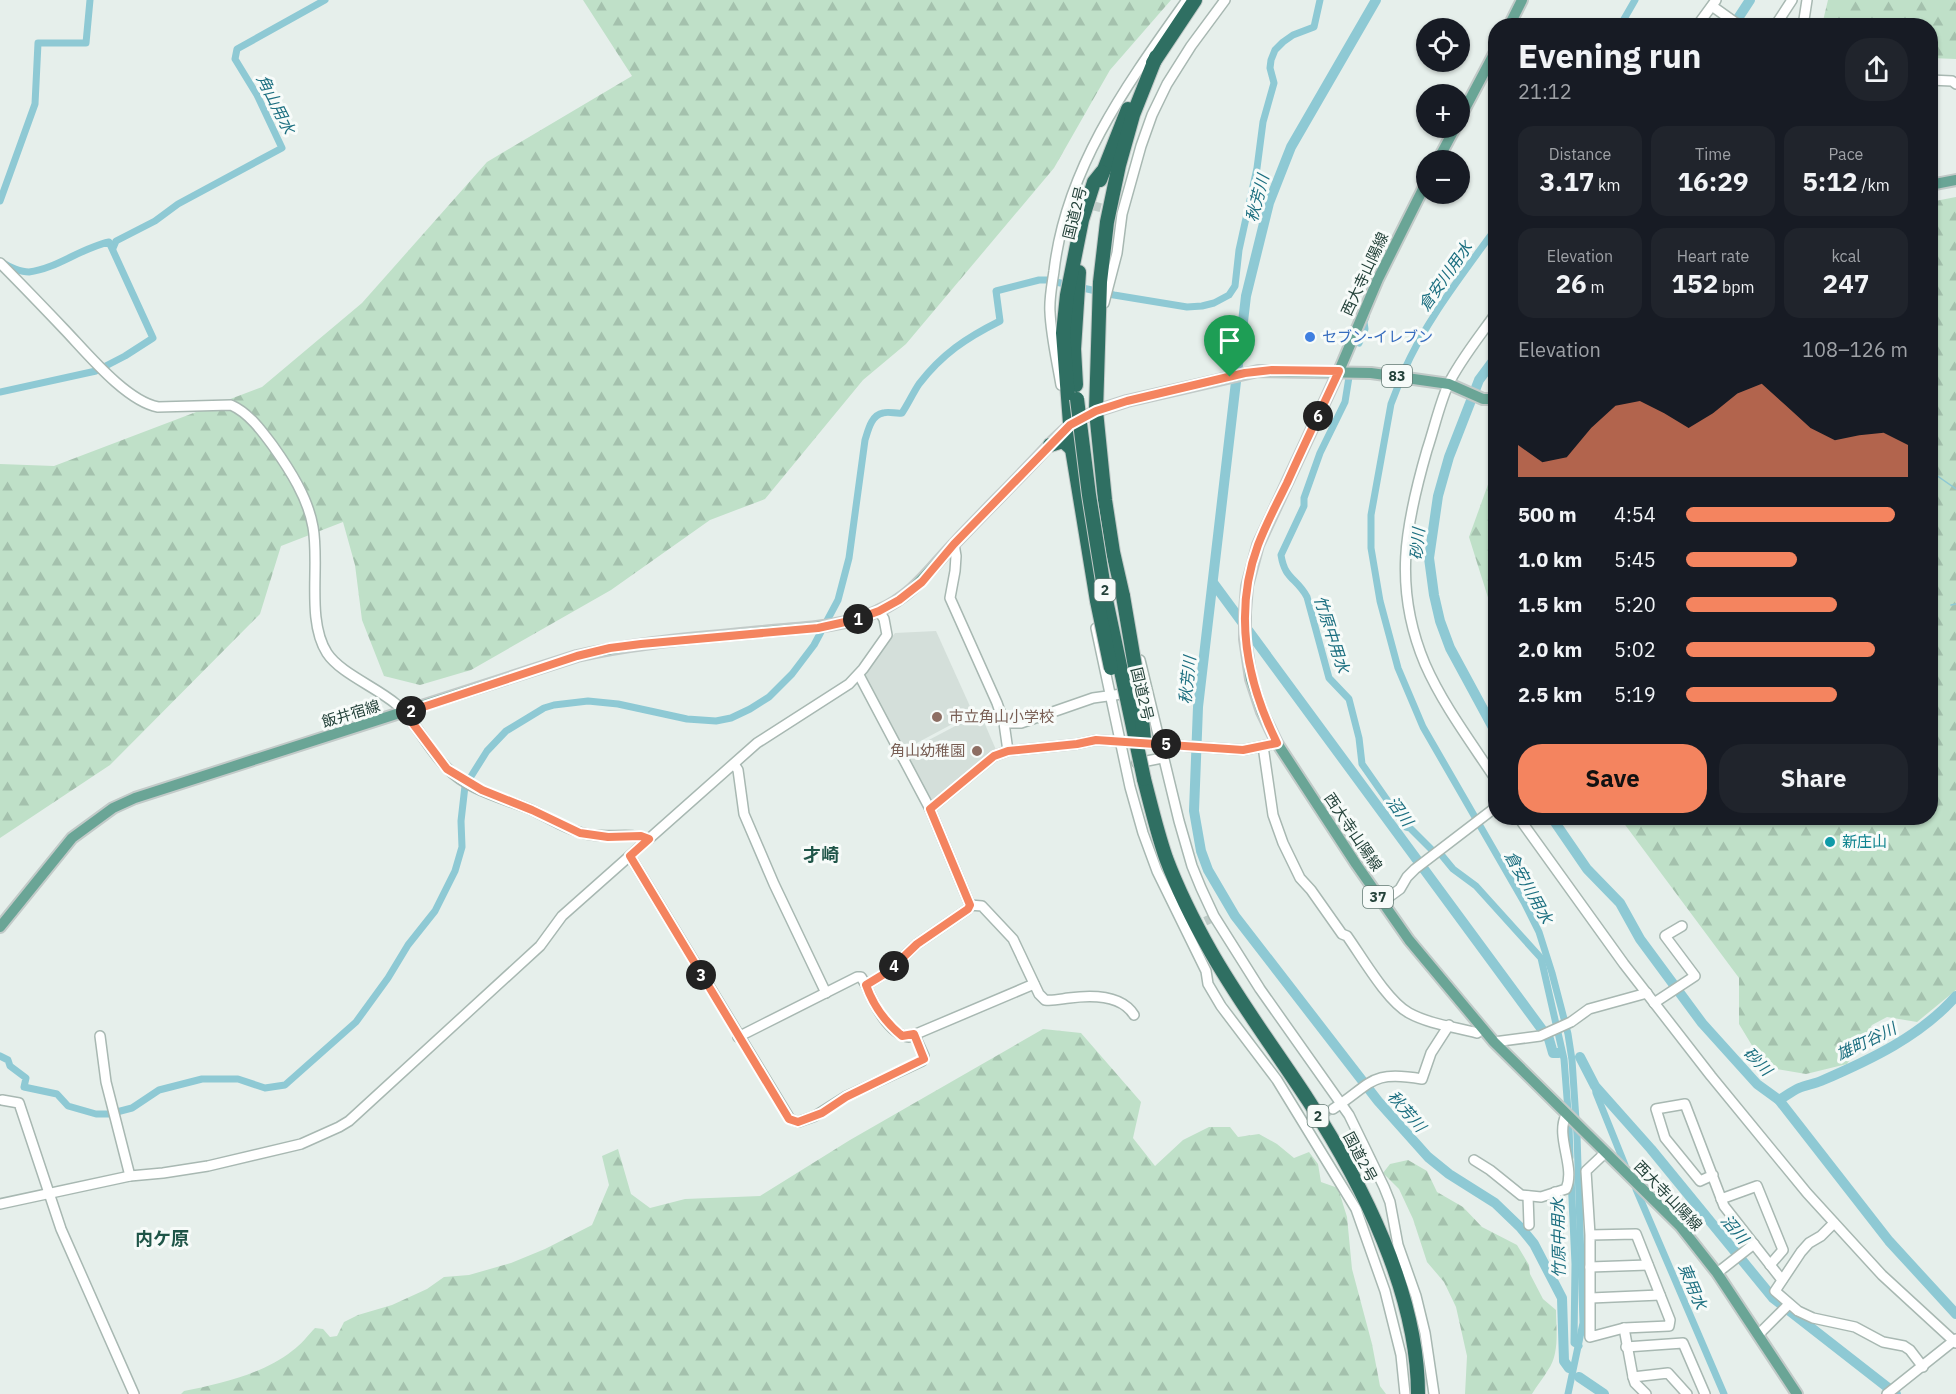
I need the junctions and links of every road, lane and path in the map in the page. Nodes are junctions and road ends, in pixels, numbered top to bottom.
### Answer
1 (1187, 0) edge
2 (1195, 0) edge
3 (1225, 0) edge
4 (1522, 0) edge
5 (1792, 0) edge
6 (1807, 0) edge
7 (1714, 3) edge
8 (1513, 18) edge
9 (1703, 18) edge
10 (1731, 18) edge
11 (1780, 18) edge
12 (1804, 18) edge
13 (1156, 57) junction
14 (1488, 65) edge
15 (1938, 80) edge
16 (1956, 84) edge
17 (1470, 99) edge
18 (1956, 180) edge
19 (1938, 183) edge
20 (1416, 203) edge
21 (0, 263) edge
22 (1104, 282) junction
23 (1072, 296) junction
24 (1488, 326) edge
25 (1339, 371) junction
26 (1451, 385) junction
27 (1488, 399) edge
28 (1096, 411) junction
29 (1070, 419) junction
30 (1050, 445) junction
31 (1072, 449) junction
32 (1105, 500) junction
33 (1082, 504) junction
34 (1088, 538) junction
35 (954, 544) junction
36 (879, 611) junction
37 (1132, 622) junction
38 (1096, 629) junction
39 (859, 675) junction
40 (1147, 690) junction
41 (1110, 697) junction
42 (405, 713) junction
43 (1004, 723) junction
44 (1120, 742) junction
45 (1159, 743) junction
46 (1277, 743) junction
47 (1263, 746) junction
48 (1008, 751) junction
49 (1162, 758) junction
50 (734, 764) junction
51 (1126, 766) junction
52 (1488, 768) edge
53 (1148, 785) junction
54 (930, 809) junction
55 (1488, 813) edge
56 (1524, 825) edge
57 (649, 839) junction
58 (630, 856) junction
59 (1382, 902) junction
60 (970, 905) junction
61 (1682, 926) dead end
62 (0, 927) edge
63 (1034, 984) junction
64 (866, 985) junction
65 (826, 993) junction
66 (1647, 993) junction
67 (1658, 1000) junction
68 (1134, 1015) dead end
69 (1449, 1025) junction
70 (1482, 1029) junction
71 (914, 1034) junction
72 (100, 1036) dead end
73 (738, 1037) junction
74 (1494, 1042) junction
75 (2, 1100) dead end
76 (1337, 1106) junction
77 (1568, 1117) junction
78 (1605, 1154) junction
79 (1473, 1160) dead end
80 (1713, 1175) junction
81 (130, 1176) junction
82 (1555, 1192) junction
83 (49, 1193) junction
84 (1528, 1196) junction
85 (1721, 1199) junction
86 (0, 1204) edge
87 (1834, 1223) junction
88 (1529, 1225) dead end
89 (1590, 1235) junction
90 (1754, 1244) junction
91 (1558, 1263) dead end
92 (1648, 1265) junction
93 (1770, 1265) junction
94 (1590, 1267) junction
95 (1717, 1273) junction
96 (1782, 1280) junction
97 (1660, 1295) junction
98 (1591, 1298) junction
99 (1789, 1304) junction
100 (1624, 1328) junction
101 (1758, 1335) junction
102 (1955, 1341) edge
103 (1626, 1347) junction
104 (1923, 1367) junction
105 (1633, 1377) junction
106 (134, 1394) edge
107 (1405, 1394) edge
108 (1418, 1394) edge
109 (1434, 1394) edge
110 (1646, 1394) edge
111 (1687, 1394) edge
112 (1705, 1394) edge
113 (1797, 1394) edge
114 (1888, 1394) edge

1 - 29 street
2 - 13 highway, 国道2号
3 - 22 street
4 - 8 main road
5 - 11 street
6 - 12 street
7 - 9 street
7 - 10 street
13 - 22 highway
13 - 23 highway, 国道2号
14 - 17 main road
15 - 16 street
18 - 19 main road
20 - 25 main road, 西大寺山陽線 / 37
21 - 42 street
22 - 28 highway
23 - 29 highway
23 - 53 highway, 国道2号 / 2, bridge
24 - 26 street
25 - 26 main road, 飯井宿線 / 83
25 - 28 main road, 飯井宿線 / 83
25 - 46 main road, 西大寺山陽線 / 37
26 - 27 main road, 飯井宿線 / 83
26 - 52 street
28 - 29 main road, 飯井宿線 / 83
28 - 32 highway
29 - 30 main road, 飯井宿線 / 83
29 - 31 highway
30 - 31 highway
30 - 35 main road, 飯井宿線 / 83
31 - 33 highway
32 - 33 street
32 - 37 street
32 - 53 highway, bridge
33 - 34 highway
34 - 38 street
34 - 53 highway, bridge
35 - 36 main road, 飯井宿線 / 83
35 - 43 street
36 - 39 street
36 - 42 main road, 飯井宿線 / 83
37 - 38 street
37 - 40 street
38 - 41 street
39 - 50 street
39 - 54 street
40 - 41 street
40 - 45 street
41 - 43 street
41 - 44 street
42 - 57 street
42 - 62 main road, 飯井宿線 / 83
43 - 48 street
44 - 45 street
44 - 48 street
44 - 51 street
45 - 47 street
45 - 49 street
46 - 47 street
46 - 59 main road, 西大寺山陽線 / 37
47 - 69 street
48 - 54 street
49 - 51 street
49 - 76 street
50 - 57 street
50 - 65 street
51 - 107 street
53 - 108 highway, 国道2号 / 2
54 - 60 street
55 - 59 street
56 - 66 street
57 - 58 street
58 - 73 street
58 - 81 street
59 - 70 main road, 西大寺山陽線 / 37
60 - 63 street
60 - 64 street
61 - 67 street
63 - 68 street
63 - 71 street
64 - 65 street
64 - 71 street
65 - 73 street
66 - 67 street
66 - 74 street
67 - 87 street
69 - 70 street
69 - 76 street
70 - 74 main road, 西大寺山陽線 / 37
71 - 73 street
72 - 81 street
74 - 77 main road, 西大寺山陽線 / 37
75 - 83 street
76 - 109 street
77 - 78 main road, 西大寺山陽線 / 37
77 - 82 street
78 - 89 street
78 - 95 main road, 西大寺山陽線 / 37
79 - 84 street
80 - 80 street
80 - 85 street
81 - 83 street
82 - 84 street
82 - 91 street
83 - 86 street
83 - 106 street
84 - 88 street
85 - 90 street
85 - 93 street
87 - 96 street
87 - 102 street
89 - 92 street
89 - 94 street
90 - 93 street
90 - 95 street
92 - 94 street
92 - 97 street
93 - 96 street
94 - 98 street
95 - 101 main road, 西大寺山陽線 / 37
96 - 99 street
97 - 98 street
97 - 100 street
98 - 100 street
99 - 101 street
99 - 104 street
100 - 103 street
101 - 113 main road, 西大寺山陽線 / 37
102 - 104 street
103 - 105 street
103 - 112 street
104 - 114 street
105 - 110 street
105 - 111 street

